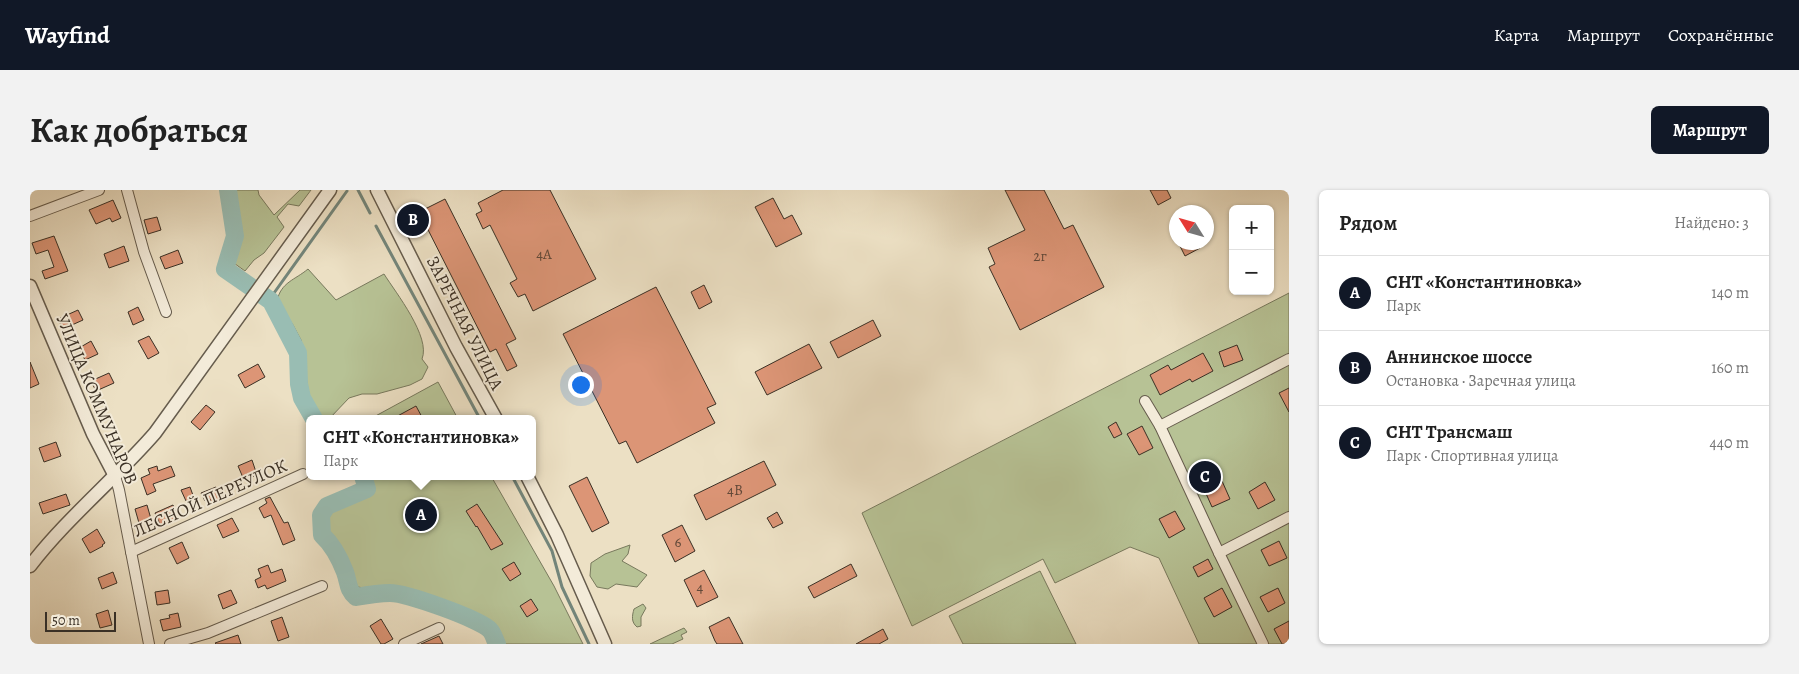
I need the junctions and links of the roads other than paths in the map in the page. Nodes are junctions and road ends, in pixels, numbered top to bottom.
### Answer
1 (99, 190) edge
2 (127, 190) edge
3 (330, 190) edge
4 (377, 190) edge
5 (30, 216) edge
6 (30, 286) edge
7 (166, 312) dead end
8 (1289, 359) edge
9 (1146, 401) dead end
10 (494, 415) edge
11 (1160, 426) junction
12 (303, 474) dead end
13 (115, 476) junction
14 (529, 480) edge
15 (1289, 517) edge
16 (131, 552) junction
17 (1219, 554) junction
18 (30, 566) edge
19 (322, 586) dead end
20 (439, 628) dead end
21 (149, 644) edge
22 (170, 644) edge
23 (404, 644) edge
24 (605, 644) edge
25 (1263, 644) edge

1 - 5 street
2 - 7 street
3 - 13 street
4 - 10 street, ЗАРЕЧНАЯ УЛИЦА
6 - 13 street, УЛИЦА КОММУНАРОВ
8 - 11 street
9 - 11 street
11 - 17 street
12 - 16 street, ЛЕСНОЙ ПЕРЕУЛОК
13 - 16 street, УЛИЦА КОММУНАРОВ
13 - 18 street
14 - 24 street
15 - 17 street
16 - 21 street, УЛИЦА КОММУНАРОВ
17 - 25 street
19 - 22 street
20 - 23 street

